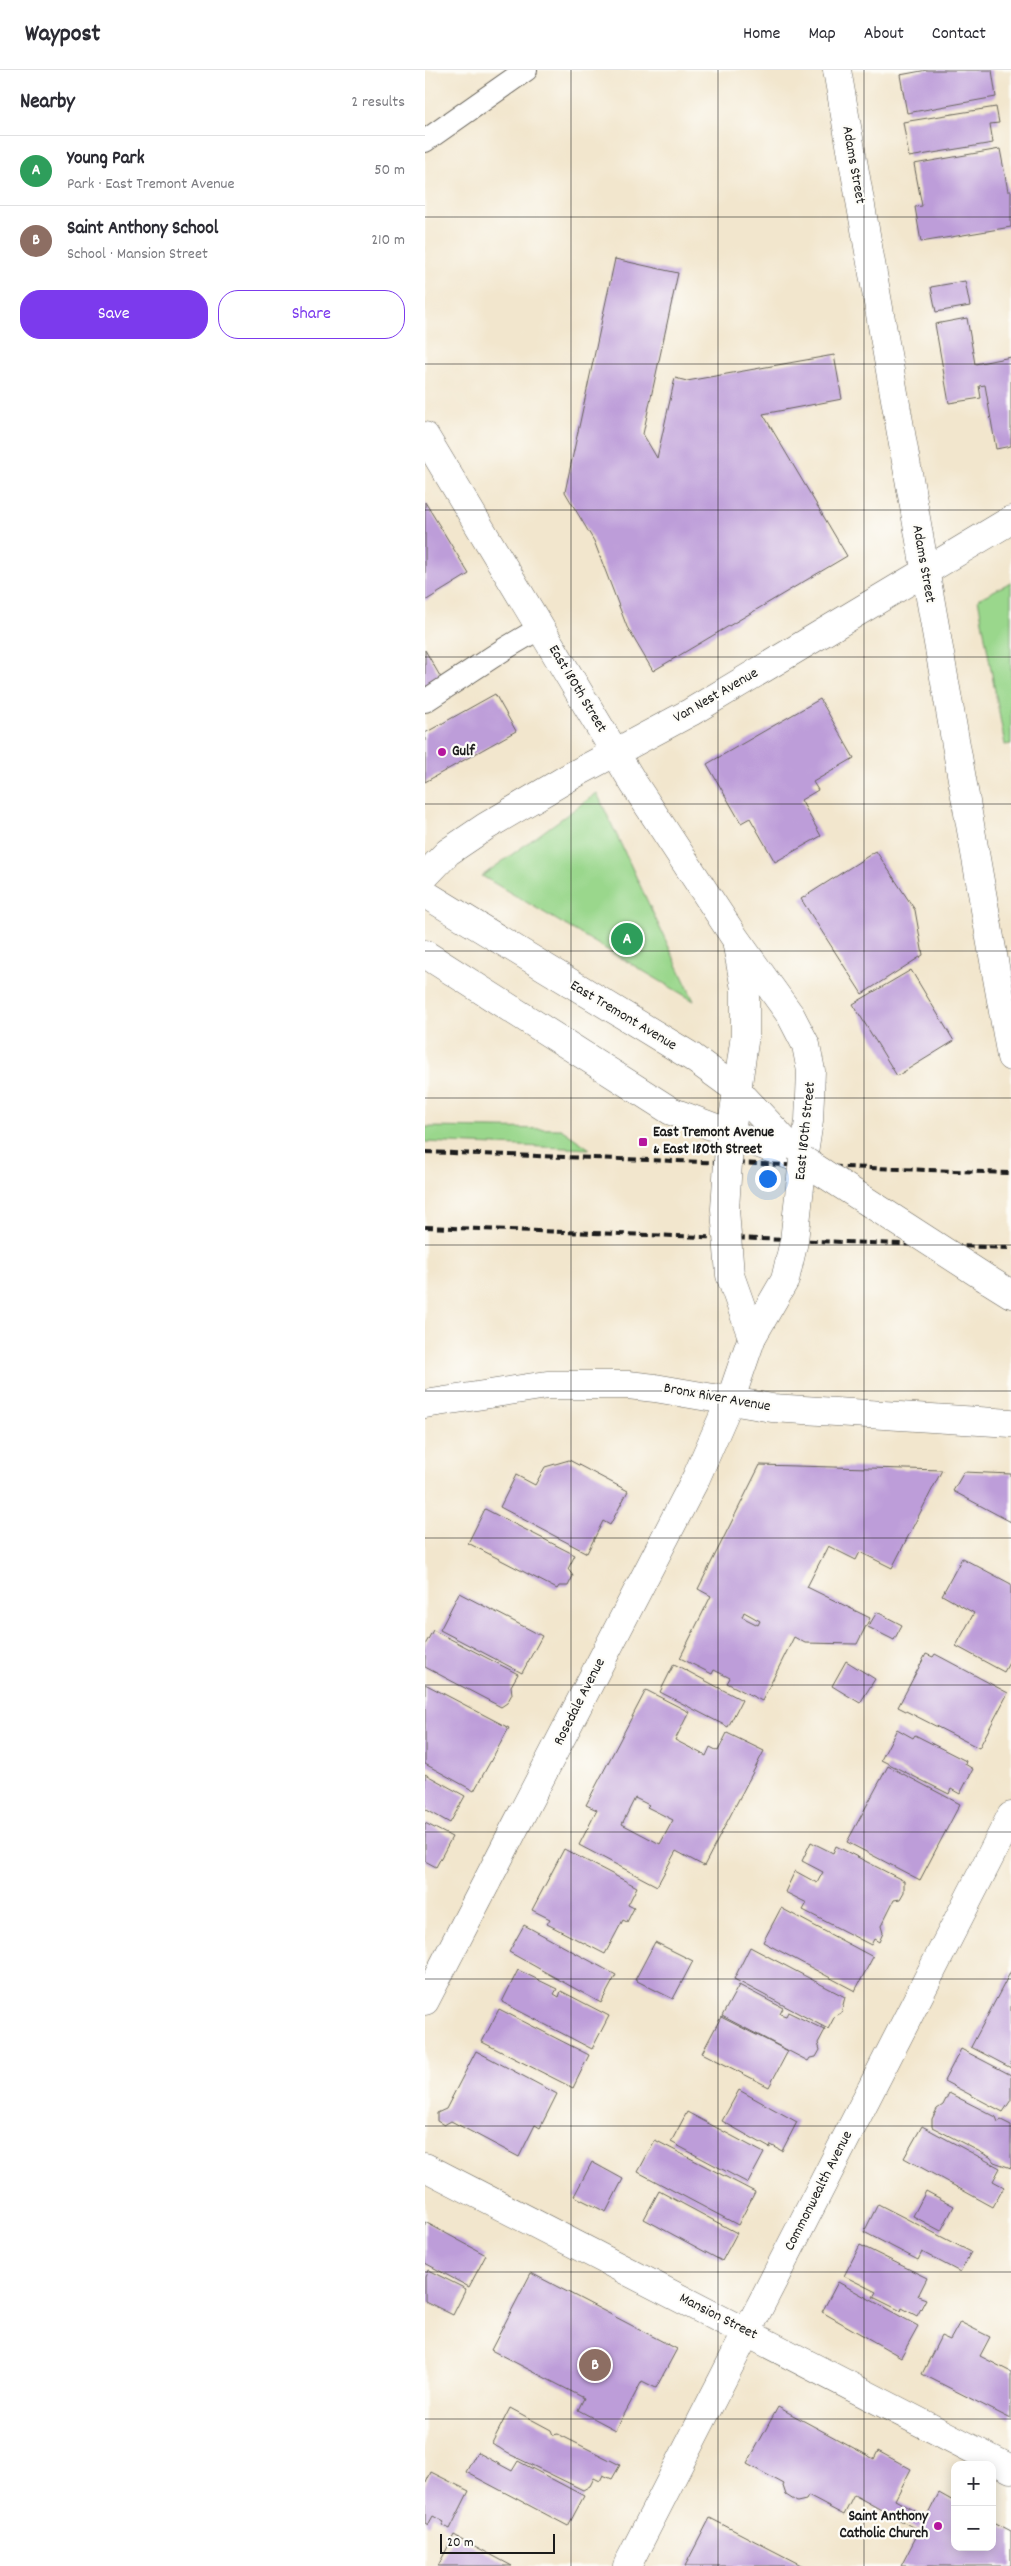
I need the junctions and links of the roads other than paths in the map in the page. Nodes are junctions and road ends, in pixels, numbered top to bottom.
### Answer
1 (526, 70) edge
2 (837, 70) edge
3 (425, 141) edge
4 (425, 436) edge
5 (1011, 520) edge
6 (926, 570) junction
7 (540, 628) junction
8 (425, 701) edge
9 (616, 752) junction
10 (425, 876) edge
11 (425, 894) edge
12 (735, 938) junction
13 (425, 954) edge
14 (1011, 1057) edge
15 (736, 1089) junction
16 (729, 1140) junction
17 (788, 1150) junction
18 (1011, 1294) edge
19 (752, 1337) junction
20 (730, 1401) junction
21 (425, 1404) edge
22 (1011, 1423) edge
23 (1011, 1816) edge
24 (425, 2001) edge
25 (425, 2166) edge
26 (747, 2332) junction
27 (1011, 2469) edge
28 (627, 2566) edge

1 - 3 lane
2 - 6 street, Adams Street
4 - 7 street, East 180th Street
5 - 6 street, Van Nest Avenue
6 - 9 street, Van Nest Avenue
6 - 14 street, Adams Street
7 - 8 lane
7 - 9 street, East 180th Street
9 - 10 street, Van Nest Avenue
9 - 12 street, East 180th Street
11 - 15 street, East Tremont Avenue
12 - 15 street, East 180th Street
12 - 17 street, East 180th Street
13 - 16 street, East Tremont Avenue
15 - 16 street, East 180th Street
15 - 17 street, East Tremont Avenue
16 - 17 street, East Tremont Avenue
16 - 19 street, East 180th Street, bridge
17 - 18 street, East Tremont Avenue, bridge
17 - 19 street, East 180th Street, bridge
19 - 20 street, East 180th Street
20 - 21 street, Bronx River Avenue
20 - 22 street, Bronx River Avenue
20 - 24 street, Rosedale Avenue
23 - 26 street, Commonwealth Avenue
25 - 26 street, Mansion Street
26 - 27 street, Mansion Street
26 - 28 street, Commonwealth Avenue

